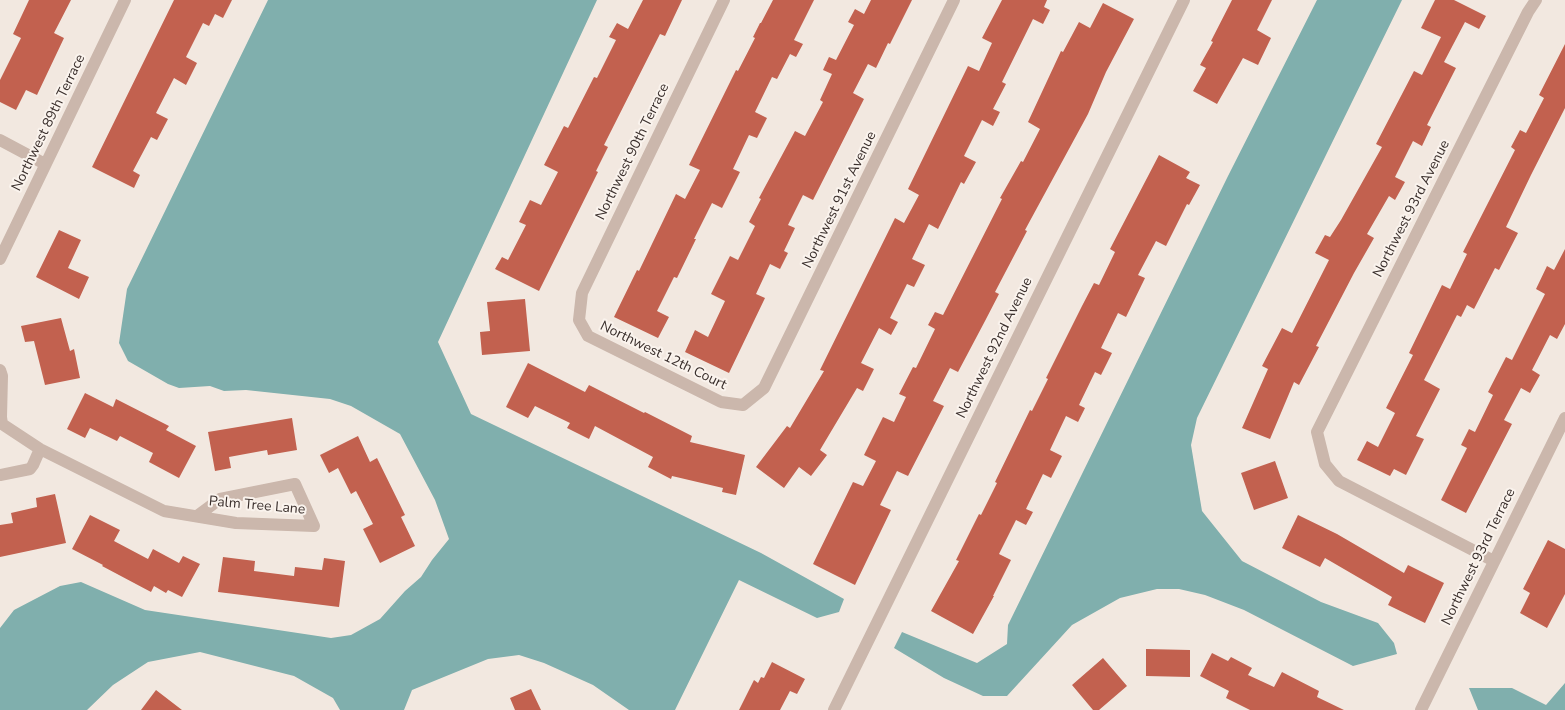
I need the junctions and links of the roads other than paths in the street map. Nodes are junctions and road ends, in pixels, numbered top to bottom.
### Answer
1 (125, 0) edge
2 (724, 0) edge
3 (954, 0) edge
4 (1536, 0) edge
5 (1178, 2) edge
6 (0, 140) edge
7 (45, 164) junction
8 (0, 259) edge
9 (578, 320) joint
10 (0, 370) edge
11 (743, 405) joint
12 (1565, 418) edge
13 (40, 449) junction
14 (0, 476) edge
15 (197, 516) junction
16 (1494, 561) junction
17 (834, 710) edge
18 (1421, 710) edge

1 - 7 street, Northwest 89th Terrace
2 - 9 street, Northwest 90th Terrace
3 - 11 street, Northwest 91st Avenue
4 - 16 street, Northwest 93rd Avenue
5 - 17 street, Northwest 92nd Avenue
6 - 7 street
7 - 8 street, Northwest 89th Terrace
9 - 11 street, Northwest 12th Court
10 - 13 street, Palm Tree Lane
12 - 16 street, Northwest 93rd Terrace
13 - 14 street
13 - 15 street, Palm Tree Lane
15 - 15 street, Palm Tree Lane
16 - 18 street, Northwest 93rd Terrace

